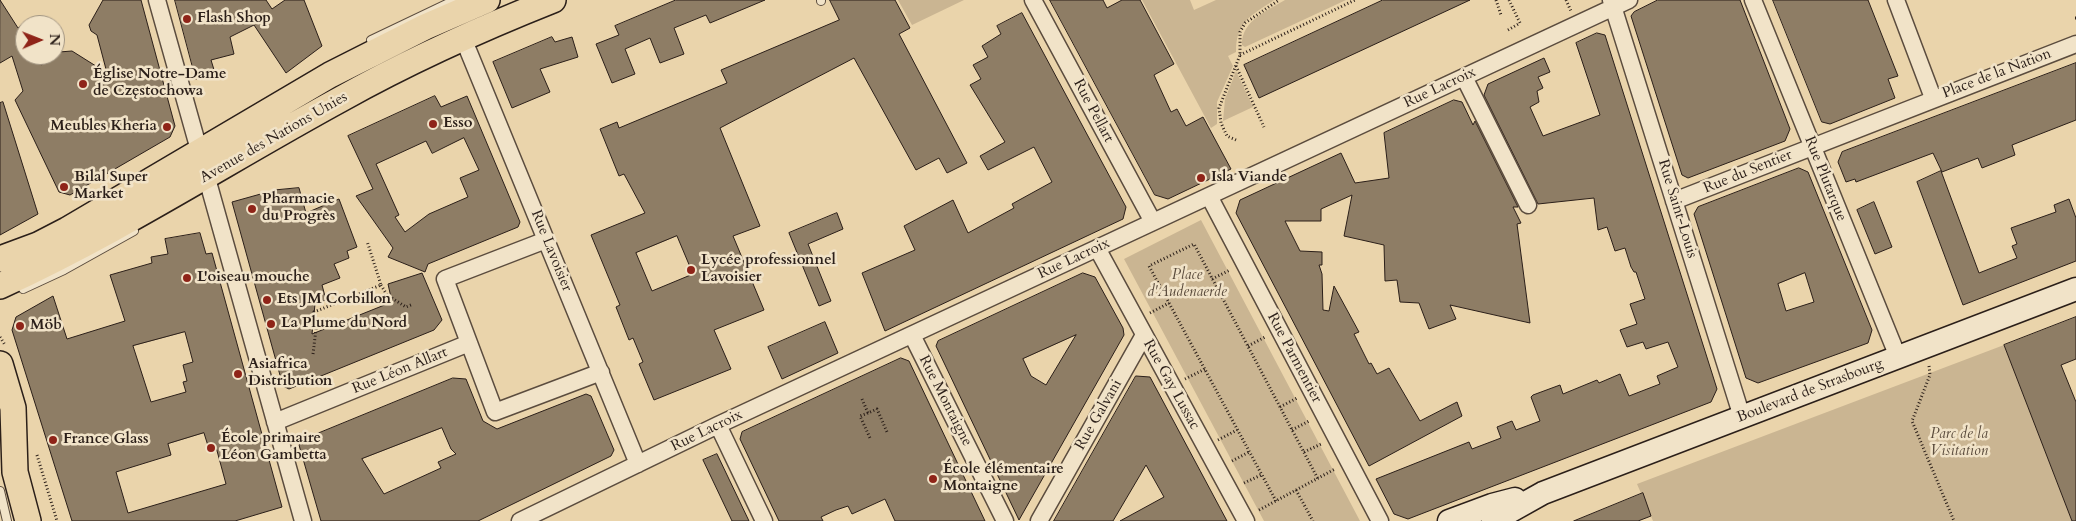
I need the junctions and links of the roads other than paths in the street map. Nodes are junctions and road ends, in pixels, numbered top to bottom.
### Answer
1 (157, 0) edge
2 (455, 0) edge
3 (487, 0) edge
4 (553, 0) edge
5 (1033, 0) edge
6 (1629, 0) edge
7 (1753, 0) edge
8 (1896, 0) edge
9 (1613, 4) edge
10 (463, 38) junction
11 (2076, 44) edge
12 (362, 45) dead end
13 (1464, 77) junction
14 (1933, 98) junction
15 (1812, 146) junction
16 (200, 162) junction
17 (1208, 196) junction
18 (1674, 201) junction
19 (1528, 205) dead end
20 (1153, 222) junction
21 (143, 226) dead end
22 (546, 240) junction
23 (1097, 248) junction
24 (0, 259) edge
25 (6, 289) edge
26 (2076, 289) edge
27 (912, 334) junction
28 (1144, 335) junction
29 (469, 343) junction
30 (1898, 357) junction
31 (0, 364) edge
32 (601, 372) junction
33 (1742, 417) junction
34 (276, 422) junction
35 (718, 425) junction
36 (638, 464) junction
37 (0, 491) edge
38 (1543, 493) junction
39 (0, 515) edge
40 (1245, 519) edge
41 (3, 521) edge
42 (7, 521) edge
43 (28, 521) edge
44 (303, 521) edge
45 (520, 521) edge
46 (764, 521) edge
47 (1005, 521) edge
48 (1039, 521) edge
49 (1380, 521) edge
50 (1449, 521) edge
51 (1493, 521) edge

1 - 16 street
2 - 12 lane
3 - 16 main road, Avenue des Nations Unies
4 - 10 main road, Avenue des Nations Unies
5 - 20 street, Rue Pellart
6 - 9 street, Rue Lacroix
7 - 15 street, Rue Plutarque
8 - 14 street, Place de la Nation
9 - 13 street, Rue Lacroix
9 - 18 street, Rue Saint-Louis
10 - 16 main road, Avenue des Nations Unies
10 - 22 street, Rue Lavoisier
11 - 14 street, Place de la Nation
13 - 17 street, Rue Lacroix
13 - 19 street
14 - 15 street, Rue du Sentier
15 - 18 street, Rue du Sentier
15 - 30 street, Rue Plutarque
16 - 24 main road, Avenue des Nations Unies
16 - 25 main road, Avenue des Nations Unies
16 - 34 street
17 - 20 street, Rue Lacroix
17 - 49 street, Rue Parmentier
18 - 33 street, Rue Saint-Louis
20 - 23 street, Rue Lacroix
21 - 25 lane
22 - 29 street
22 - 32 street, Rue Lavoisier
23 - 27 street, Rue Lacroix
23 - 28 street, Rue Gay Lussac
26 - 30 main road, Boulevard de Strasbourg
27 - 35 street, Rue Lacroix
27 - 47 street, Rue Montaigne
28 - 40 street, Rue Gay Lussac
28 - 48 street, Rue Galvani
29 - 32 street
29 - 34 street, Rue Léon Allart
30 - 33 main road, Boulevard de Strasbourg
31 - 43 main road
32 - 36 street, Rue Lavoisier
33 - 38 main road, Boulevard de Strasbourg
34 - 44 street
35 - 36 street, Rue Lacroix
35 - 46 street
36 - 45 street, Rue Lacroix
37 - 42 lane
38 - 50 main road, Boulevard de Strasbourg
38 - 51 main road, Boulevard de Strasbourg
39 - 41 lane

